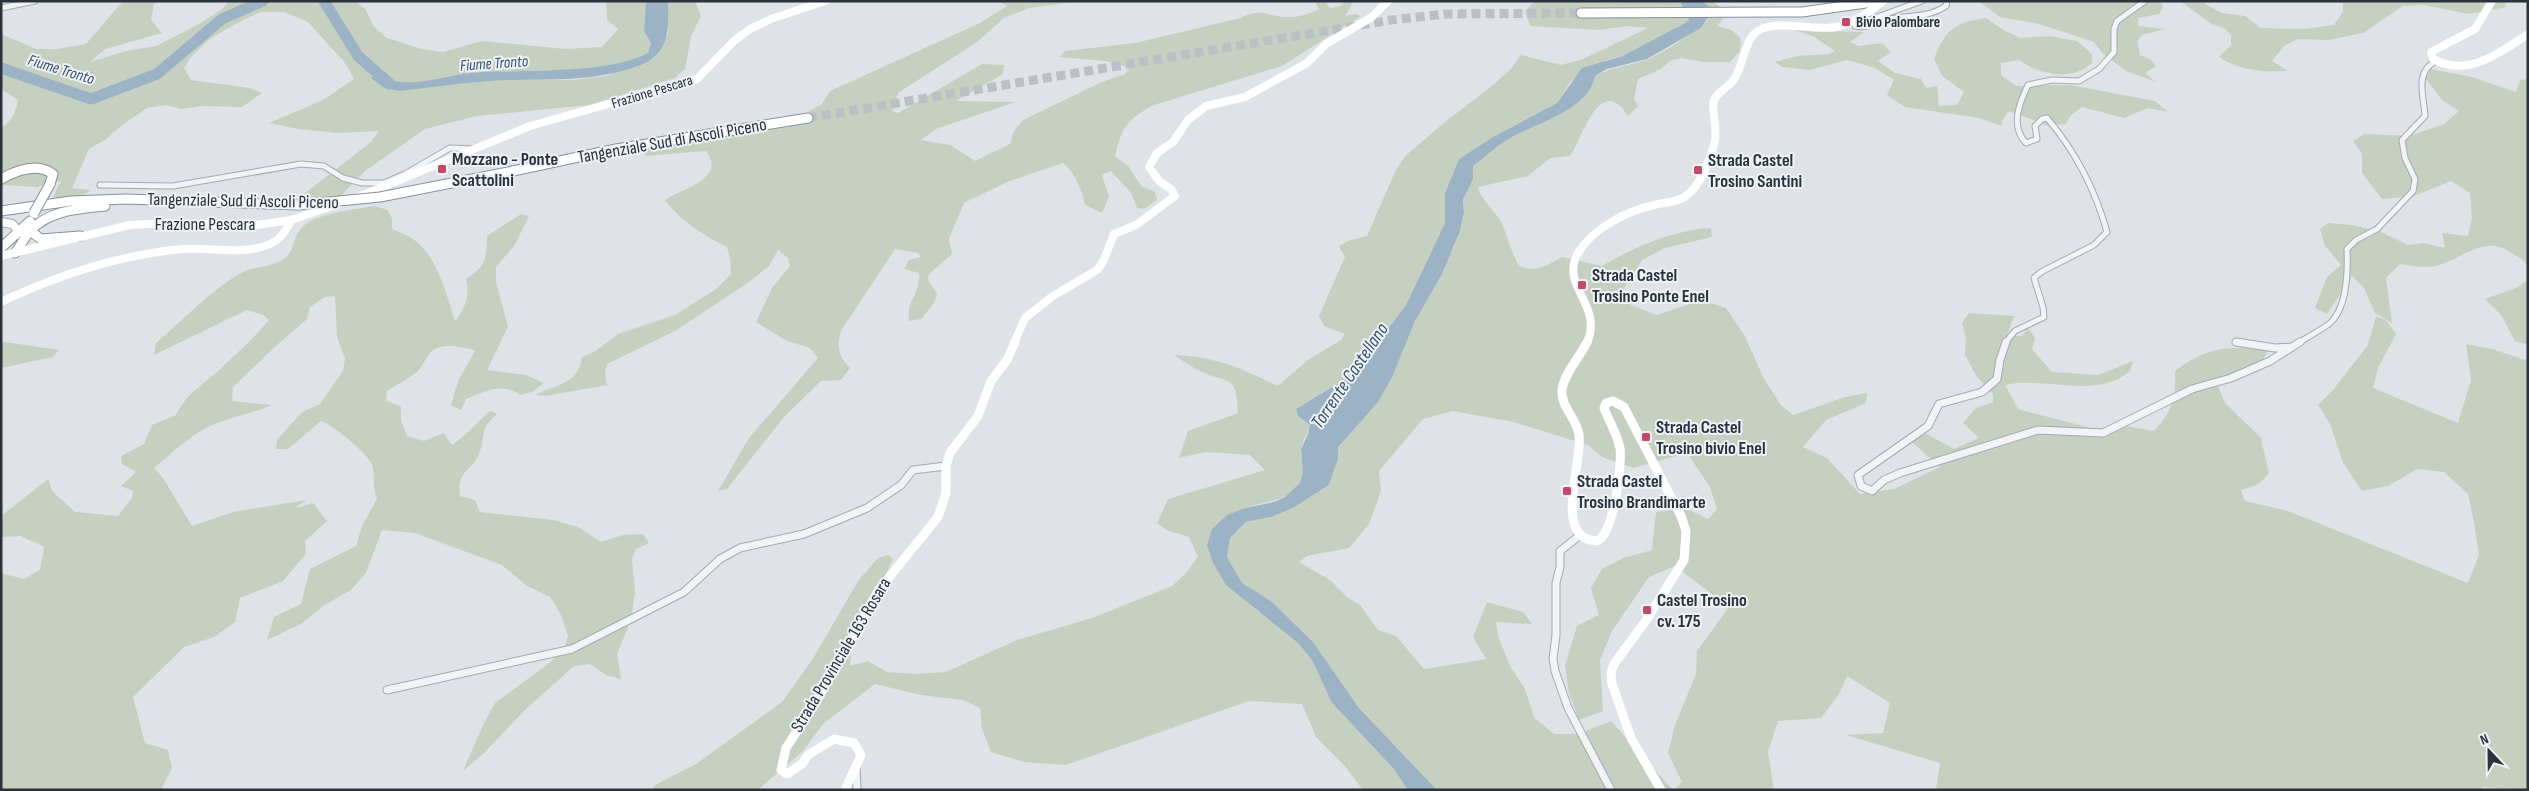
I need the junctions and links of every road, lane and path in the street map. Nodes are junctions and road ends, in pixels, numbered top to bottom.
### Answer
1 (35, 1) edge
2 (824, 1) edge
3 (1388, 1) edge
4 (1881, 1) edge
5 (1922, 1) edge
6 (1947, 1) edge
7 (2145, 1) edge
8 (2492, 1) edge
9 (811, 6) joint
10 (1, 8) edge
11 (1582, 13) tunnel mouth
12 (1852, 24) junction
13 (2528, 34) edge
14 (2436, 61) junction
15 (808, 118) tunnel mouth
16 (475, 149) junction
17 (1, 179) edge
18 (100, 185) dead end
19 (72, 201) junction
20 (231, 203) junction
21 (1, 206) edge
22 (1, 211) edge
23 (291, 220) junction
24 (31, 221) junction
25 (1, 222) edge
26 (16, 235) junction
27 (80, 236) junction
28 (1, 248) edge
29 (15, 253) junction
30 (1, 256) edge
31 (1, 302) edge
32 (2236, 342) dead end
33 (2295, 346) junction
34 (946, 466) junction
35 (1579, 536) junction
36 (387, 690) dead end
37 (856, 767) junction
38 (845, 790) edge
39 (857, 790) edge
40 (1611, 790) edge
41 (1661, 790) edge

1 - 10 street
2 - 9 main road
3 - 34 street, Strada Provinciale 163 Rosara
4 - 11 highway
4 - 12 street
5 - 12 street
6 - 12 street
7 - 33 street
8 - 14 street
9 - 16 street, Frazione Pescara
12 - 35 street
13 - 14 street
14 - 33 street
15 - 20 highway, Tangenziale Sud di Ascoli Piceno, bridge
16 - 18 street, Frazione Pescara
16 - 23 street, Frazione Pescara
17 - 24 highway, bridge
19 - 20 highway, Tangenziale Sud di Ascoli Piceno
19 - 21 highway
19 - 22 highway, Tangenziale Sud di Ascoli Piceno
20 - 24 highway
23 - 27 street, Frazione Pescara
23 - 31 street
24 - 26 highway
24 - 27 highway
24 - 29 highway
25 - 26 main road
26 - 28 highway
26 - 29 highway
27 - 29 street, Frazione Pescara
29 - 30 street, Frazione Pescara
32 - 33 street
34 - 36 street
34 - 37 street, Strada Provinciale 163 Rosara
35 - 40 street
35 - 41 street
37 - 38 street, Strada Provinciale 163 Rosara
37 - 39 street

